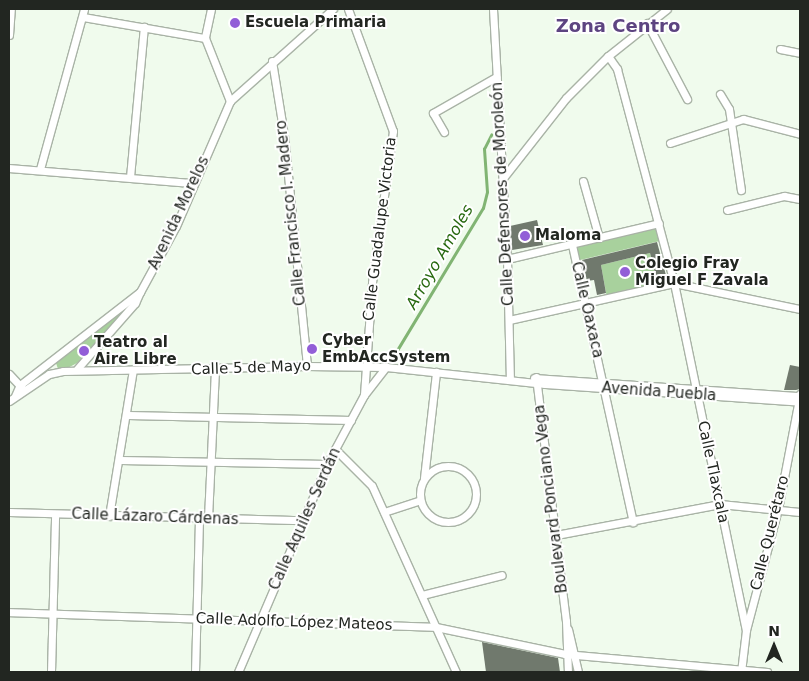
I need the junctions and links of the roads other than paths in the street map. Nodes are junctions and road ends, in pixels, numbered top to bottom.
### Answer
1 (11, 9) edge
2 (211, 9) edge
3 (333, 9) edge
4 (348, 9) edge
5 (493, 9) edge
6 (667, 9) edge
7 (84, 13) edge
8 (647, 23) junction
9 (144, 27) junction
10 (9, 35) edge
11 (204, 38) junction
12 (780, 48) dead end
13 (800, 53) edge
14 (608, 56) junction
15 (272, 61) junction
16 (496, 77) junction
17 (720, 94) dead end
18 (687, 99) dead end
19 (230, 102) junction
20 (732, 120) junction
21 (444, 132) dead end
22 (800, 134) edge
23 (670, 143) dead end
24 (9, 168) edge
25 (40, 169) junction
26 (130, 177) junction
27 (503, 178) junction
28 (582, 181) dead end
29 (194, 183) junction
30 (741, 190) dead end
31 (800, 199) edge
32 (727, 210) dead end
33 (659, 223) junction
34 (599, 238) junction
35 (572, 245) junction
36 (508, 259) junction
37 (674, 283) junction
38 (140, 292) junction
39 (585, 304) junction
40 (800, 309) edge
41 (509, 320) junction
42 (53, 360) junction
43 (307, 366) junction
44 (365, 366) junction
45 (386, 367) junction
46 (77, 369) junction
47 (215, 369) junction
48 (133, 370) junction
49 (63, 371) junction
50 (436, 372) junction
51 (9, 374) edge
52 (510, 379) junction
53 (536, 380) junction
54 (604, 385) junction
55 (22, 388) junction
56 (697, 392) junction
57 (364, 395) junction
58 (800, 398) edge
59 (12, 399) edge
60 (128, 415) junction
61 (212, 416) junction
62 (351, 420) junction
63 (335, 449) junction
64 (121, 460) junction
65 (210, 461) junction
66 (327, 464) junction
67 (424, 479) junction
68 (420, 500) junction
69 (720, 504) junction
70 (778, 509) junction
71 (9, 512) edge
72 (384, 512) junction
73 (800, 512) edge
74 (56, 514) junction
75 (110, 516) junction
76 (199, 518) junction
77 (208, 518) junction
78 (302, 520) junction
79 (632, 522) junction
80 (556, 535) junction
81 (502, 575) dead end
82 (422, 595) junction
83 (9, 612) edge
84 (53, 613) junction
85 (197, 619) junction
86 (260, 621) junction
87 (566, 621) junction
88 (436, 627) junction
89 (746, 630) junction
90 (565, 654) junction
91 (576, 654) junction
92 (687, 669) edge
93 (741, 671) edge
94 (52, 672) edge
95 (195, 672) edge
96 (238, 672) edge
97 (456, 672) edge
98 (568, 672) edge
99 (578, 672) edge
100 (766, 672) edge

1 - 10 street
2 - 11 street
3 - 15 street, Avenida Morelos
4 - 44 street, Calle Guadalupe Victoria
5 - 16 street, Calle Defensores de Moroleón
6 - 8 street
7 - 9 street
7 - 25 street
8 - 14 street
8 - 18 street
9 - 11 street
9 - 26 street
11 - 19 street
12 - 13 street
14 - 27 street
14 - 33 street, Calle Tlaxcala
15 - 19 street, Avenida Morelos
15 - 43 street, Calle Francisco I. Madero
16 - 21 street
16 - 27 street, Calle Defensores de Moroleón
17 - 20 street
19 - 29 street, Avenida Morelos
20 - 22 street
20 - 23 street
20 - 30 street
24 - 25 street
25 - 26 street
26 - 29 street
27 - 36 street, Calle Defensores de Moroleón
28 - 34 street
29 - 38 street, Avenida Morelos
31 - 32 street
33 - 34 street
33 - 37 street, Calle Tlaxcala
34 - 35 street
35 - 36 street
35 - 39 street, Calle Oaxaca
36 - 41 street, Calle Defensores de Moroleón
37 - 39 street
37 - 40 street
37 - 56 street, Calle Tlaxcala
38 - 42 street, Avenida Morelos
38 - 46 street
39 - 41 street
39 - 54 street, Calle Oaxaca
41 - 52 street, Calle Defensores de Moroleón
42 - 49 street
42 - 55 street, Avenida Morelos
43 - 44 street, Calle 5 de Mayo
43 - 47 street, Calle 5 de Mayo
44 - 45 street, Avenida Puebla
44 - 57 street, Calle Aquiles Serdán
45 - 50 street, Avenida Puebla
45 - 57 street, Calle Aquiles Serdán
46 - 48 street, Calle 5 de Mayo
46 - 49 street, Calle 5 de Mayo
47 - 48 street, Calle 5 de Mayo
47 - 61 street
48 - 60 street
49 - 55 street, Calle 5 de Mayo
50 - 52 street, Avenida Puebla
50 - 67 street
51 - 55 street
52 - 53 street, Avenida Puebla
53 - 54 street, Avenida Puebla
53 - 80 street, Boulevard Ponciano Vega
54 - 56 street, Avenida Puebla
54 - 79 street, Calle Oaxaca
55 - 59 street, Avenida Morelos
56 - 58 street, Avenida Puebla
56 - 69 street, Calle Tlaxcala
57 - 62 street, Calle Aquiles Serdán
58 - 70 street, Calle Querétaro
60 - 61 street
60 - 64 street
61 - 62 street
61 - 65 street
62 - 63 street, Calle Aquiles Serdán
63 - 66 street, Calle Aquiles Serdán
63 - 72 street
64 - 65 street
64 - 75 street
65 - 66 street
65 - 77 street
66 - 78 street, Calle Aquiles Serdán
67 - 68 street
67 - 68 street
68 - 72 street
69 - 70 street
69 - 79 street
69 - 89 street, Calle Tlaxcala
70 - 73 street
70 - 89 street, Calle Querétaro
71 - 74 street, Calle Lázaro Cárdenas
72 - 82 street
74 - 75 street, Calle Lázaro Cárdenas
74 - 84 street
75 - 76 street, Calle Lázaro Cárdenas
76 - 77 street, Calle Lázaro Cárdenas
76 - 85 street
77 - 78 street, Calle Lázaro Cárdenas
78 - 86 street, Calle Aquiles Serdán
79 - 80 street
80 - 87 street, Boulevard Ponciano Vega
81 - 82 street
82 - 88 street
83 - 84 street, Calle Adolfo López Mateos
84 - 85 street, Calle Adolfo López Mateos
84 - 94 street
85 - 86 street, Calle Adolfo López Mateos
85 - 95 street
86 - 88 street, Calle Adolfo López Mateos
86 - 96 street, Calle Aquiles Serdán
87 - 90 street, Boulevard Ponciano Vega
87 - 91 street, Boulevard Ponciano Vega
88 - 90 street, Calle Adolfo López Mateos
88 - 97 street
89 - 93 street, Calle Querétaro
90 - 91 street, Calle Adolfo López Mateos
90 - 98 street, Boulevard Ponciano Vega
91 - 92 street, Calle Adolfo López Mateos
91 - 99 street, Boulevard Ponciano Vega
92 - 93 street, Calle Adolfo López Mateos
93 - 100 street, Calle Adolfo López Mateos

